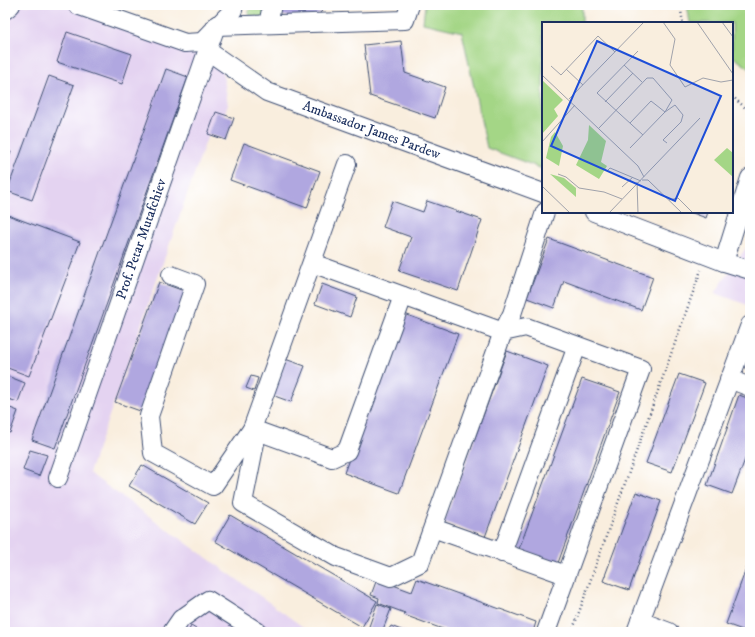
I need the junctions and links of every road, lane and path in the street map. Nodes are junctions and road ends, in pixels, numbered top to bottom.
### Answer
1 (11, 5) edge
2 (77, 5) edge
3 (272, 5) edge
4 (410, 5) edge
5 (680, 5) edge
6 (232, 7) edge
7 (5, 10) edge
8 (684, 22) edge
9 (268, 24) junction
10 (216, 26) junction
11 (208, 51) junction
12 (733, 97) edge
13 (750, 112) edge
14 (347, 164) dead end
15 (750, 178) edge
16 (542, 193) edge
17 (545, 213) edge
18 (597, 213) edge
19 (707, 255) junction
20 (724, 262) junction
21 (312, 263) junction
22 (750, 270) edge
23 (171, 276) dead end
24 (404, 296) junction
25 (750, 325) edge
26 (503, 332) junction
27 (577, 346) junction
28 (729, 379) junction
29 (750, 387) edge
30 (252, 429) junction
31 (58, 478) dead end
32 (433, 528) junction
33 (502, 553) junction
34 (566, 576) junction
35 (638, 627) edge
36 (172, 632) edge
37 (258, 632) edge
38 (546, 632) edge
39 (572, 632) edge
40 (669, 632) edge

1 - 7 street
2 - 10 street
3 - 9 street
4 - 9 street
5 - 8 path
6 - 10 street, Prof. Petar Mutafchiev
9 - 10 street
10 - 11 street, Prof. Petar Mutafchiev
11 - 16 street, Ambassador James Pardew
11 - 31 street, Prof. Petar Mutafchiev
12 - 13 path
14 - 21 street
15 - 20 street
17 - 26 street
18 - 19 street
19 - 20 street
19 - 39 path
20 - 22 street
21 - 24 street
21 - 30 street
23 - 30 street
24 - 26 street
24 - 30 street
25 - 28 street
26 - 27 street
26 - 32 street
27 - 33 street
27 - 34 street
28 - 29 street
28 - 35 street
30 - 32 street
32 - 33 street
33 - 34 street
34 - 38 street
35 - 40 street
36 - 37 street

